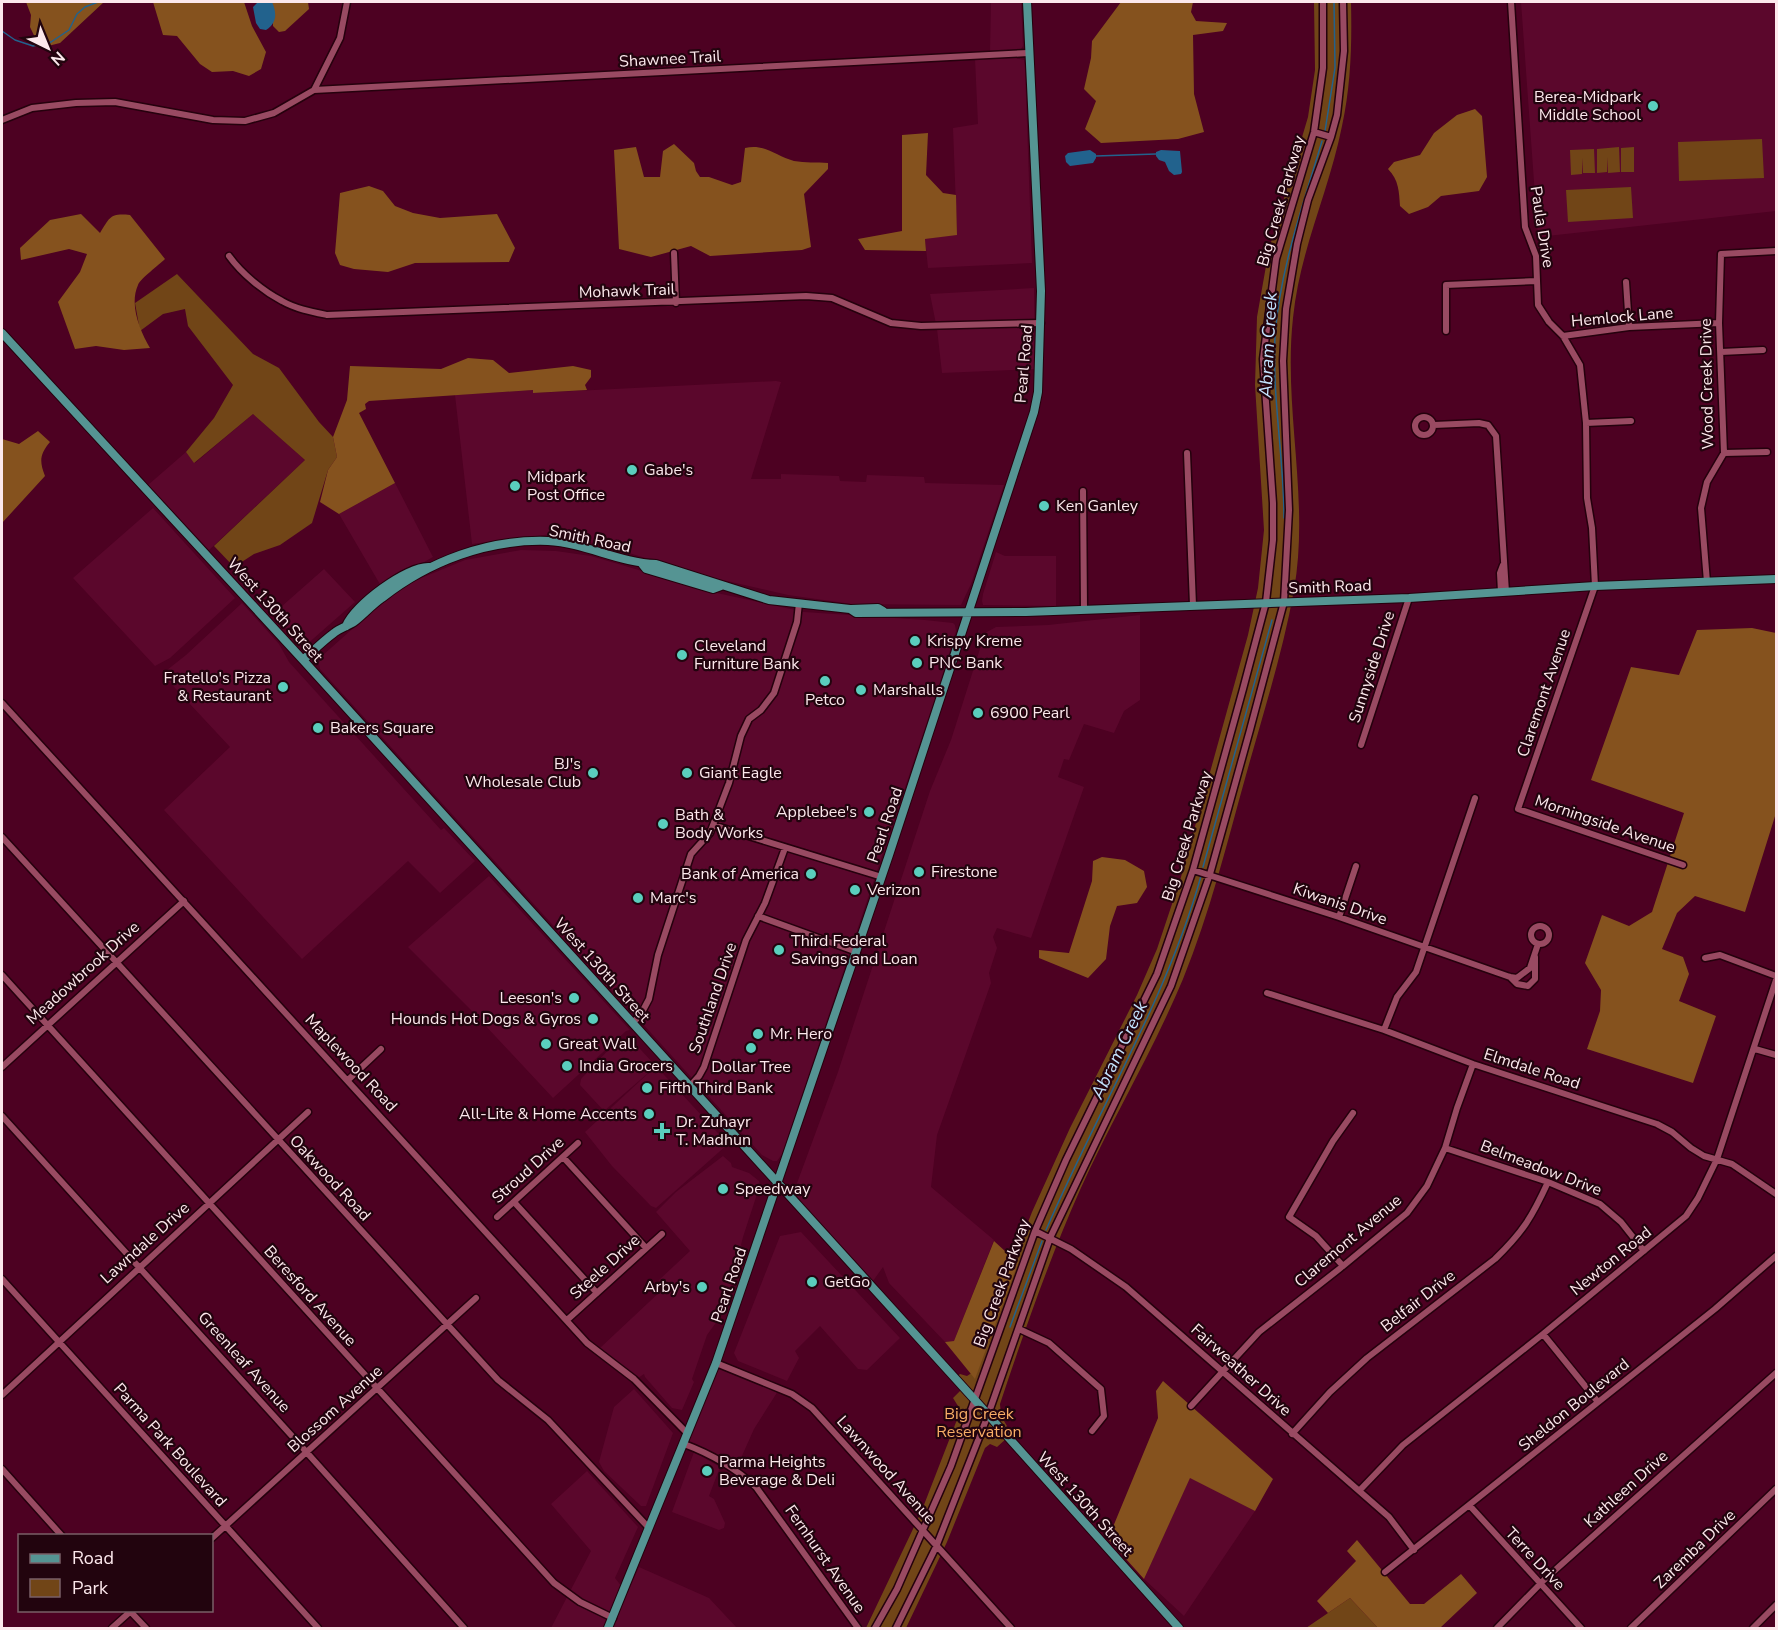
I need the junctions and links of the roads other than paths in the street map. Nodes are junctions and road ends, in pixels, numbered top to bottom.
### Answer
1 (347, 2) edge
2 (1027, 2) edge
3 (1323, 2) edge
4 (1342, 2) edge
5 (1511, 2) edge
6 (1028, 53) junction
7 (314, 90) junction
8 (2, 120) edge
9 (1314, 132) junction
10 (1331, 137) junction
11 (1776, 251) edge
12 (674, 253) dead end
13 (229, 256) dead end
14 (1536, 281) junction
15 (1626, 282) dead end
16 (676, 303) junction
17 (1041, 323) junction
18 (1719, 323) junction
19 (1629, 327) junction
20 (1446, 331) dead end
21 (2, 333) edge
22 (1563, 336) junction
23 (1763, 350) dead end
24 (1721, 352) junction
25 (1631, 421) dead end
26 (1586, 423) junction
27 (1434, 425) dead end
28 (1767, 452) dead end
29 (1187, 453) dead end
30 (1724, 453) junction
31 (1083, 491) dead end
32 (1776, 579) edge
33 (1707, 582) junction
34 (1595, 586) junction
35 (1503, 592) junction
36 (1409, 598) junction
37 (1266, 602) junction
38 (1284, 602) junction
39 (799, 603) junction
40 (1193, 606) junction
41 (1084, 608) junction
42 (968, 613) junction
43 (303, 660) junction
44 (2, 703) edge
45 (1361, 745) dead end
46 (1475, 798) dead end
47 (1518, 809) joint
48 (713, 825) junction
49 (2, 837) edge
50 (785, 848) junction
51 (1683, 865) dead end
52 (1356, 866) dead end
53 (1193, 870) junction
54 (1210, 874) junction
55 (882, 877) junction
56 (184, 901) junction
57 (759, 916) junction
58 (1339, 917) junction
59 (1538, 944) dead end
60 (1424, 948) junction
61 (856, 952) junction
62 (1534, 955) junction
63 (1705, 958) dead end
64 (115, 962) junction
65 (2, 975) edge
66 (1509, 976) junction
67 (1776, 978) edge
68 (1267, 993) dead end
69 (632, 1023) junction
70 (47, 1025) junction
71 (1384, 1030) junction
72 (381, 1049) dead end
73 (1755, 1049) junction
74 (1776, 1055) edge
75 (1473, 1064) junction
76 (2, 1066) edge
77 (348, 1080) junction
78 (690, 1086) junction
79 (308, 1112) dead end
80 (1353, 1113) dead end
81 (2, 1116) edge
82 (277, 1140) junction
83 (578, 1143) dead end
84 (1446, 1148) junction
85 (563, 1157) junction
86 (1717, 1159) junction
87 (1548, 1182) junction
88 (778, 1184) junction
89 (1776, 1194) edge
90 (514, 1202) junction
91 (209, 1204) junction
92 (497, 1217) dead end
93 (1035, 1231) junction
94 (662, 1234) dead end
95 (1050, 1238) junction
96 (646, 1248) junction
97 (1644, 1251) junction
98 (1776, 1256) edge
99 (139, 1266) junction
100 (1343, 1266) junction
101 (2, 1279) edge
102 (597, 1293) junction
103 (476, 1298) dead end
104 (567, 1320) junction
105 (446, 1325) junction
106 (1019, 1329) junction
107 (1543, 1334) junction
108 (58, 1342) junction
109 (716, 1363) junction
110 (1221, 1371) junction
111 (1776, 1373) edge
112 (377, 1390) junction
113 (2, 1395) edge
114 (974, 1399) junction
115 (1598, 1402) junction
116 (1191, 1406) dead end
117 (988, 1415) junction
118 (1092, 1431) dead end
119 (687, 1433) junction
120 (1292, 1434) junction
121 (684, 1444) junction
122 (307, 1452) junction
123 (2, 1469) edge
124 (1776, 1489) edge
125 (1360, 1490) junction
126 (1470, 1506) junction
127 (225, 1526) junction
128 (649, 1528) junction
129 (923, 1532) junction
130 (60, 1534) edge
131 (213, 1537) edge
132 (936, 1546) junction
133 (1414, 1550) junction
134 (1386, 1572) dead end
135 (1540, 1585) junction
136 (1776, 1605) edge
137 (129, 1612) edge
138 (131, 1612) edge
139 (613, 1618) junction
140 (1633, 1628) edge
141 (112, 1629) edge
142 (146, 1629) edge
143 (318, 1629) edge
144 (464, 1629) edge
145 (608, 1629) edge
146 (858, 1629) edge
147 (875, 1629) edge
148 (896, 1629) edge
149 (1011, 1629) edge
150 (1179, 1629) edge
151 (1497, 1629) edge
152 (1581, 1629) edge
153 (1753, 1629) edge

1 - 7 street
2 - 6 main road, Pearl Road
3 - 9 street, Big Creek Parkway
4 - 10 street, Big Creek Parkway
5 - 14 street, Paula Drive
6 - 7 street, Shawnee Trail
6 - 17 main road, Pearl Road
7 - 8 street
9 - 10 street
9 - 37 street, Big Creek Parkway
10 - 38 street, Big Creek Parkway
11 - 18 street, Wood Creek Drive
12 - 16 street
13 - 16 street, Mohawk Trail
14 - 20 street
14 - 22 street, Paula Drive
15 - 19 street
16 - 17 street, Mohawk Trail
17 - 42 main road, Pearl Road
18 - 19 street, Hemlock Lane
18 - 24 street, Wood Creek Drive
19 - 22 street, Hemlock Lane
21 - 43 main road, West 130th Street
22 - 26 street, Paula Drive
23 - 24 street
24 - 30 street, Wood Creek Drive
25 - 26 street
26 - 34 street, Paula Drive
27 - 35 street
28 - 30 street
29 - 40 street
30 - 33 street, Wood Creek Drive
31 - 41 street
32 - 33 main road, Smith Road
33 - 34 main road, Smith Road
34 - 35 main road, Smith Road
34 - 47 street, Claremont Avenue
35 - 36 main road, Smith Road
36 - 38 main road, Smith Road
36 - 45 street, Sunnyside Drive
37 - 38 main road, Smith Road
37 - 40 main road, Smith Road
37 - 53 street, Big Creek Parkway
38 - 54 street, Big Creek Parkway
39 - 42 main road, Smith Road
39 - 43 main road, Smith Road
39 - 48 street
40 - 41 main road, Smith Road
41 - 42 main road, Smith Road
42 - 55 main road, Pearl Road
43 - 69 main road, West 130th Street
44 - 56 street, Maplewood Road
46 - 60 street
47 - 51 street, Morningside Avenue
48 - 50 street
48 - 69 street
49 - 64 street, Oakwood Road
50 - 55 street
50 - 57 street, Southland Drive
52 - 58 street
53 - 54 street, Kiwanis Drive
53 - 93 street, Big Creek Parkway
54 - 58 street, Kiwanis Drive
54 - 95 street, Big Creek Parkway
55 - 61 main road, Pearl Road
56 - 64 street, Meadowbrook Drive
56 - 77 street, Maplewood Road
57 - 61 street
57 - 78 street, Southland Drive
58 - 60 street, Kiwanis Drive
59 - 62 street
60 - 66 street, Kiwanis Drive
60 - 71 street
61 - 88 main road, Pearl Road
62 - 66 street
62 - 66 street, Kiwanis Drive
63 - 67 street
64 - 70 street, Meadowbrook Drive
64 - 82 street, Oakwood Road
65 - 70 street, Beresford Avenue
67 - 73 street, Newton Road
68 - 71 street, Elmdale Road
69 - 78 main road, West 130th Street
70 - 76 street, Meadowbrook Drive
70 - 91 street, Beresford Avenue
71 - 75 street, Elmdale Road
72 - 77 street
73 - 74 street
73 - 86 street, Newton Road
75 - 84 street, Claremont Avenue
75 - 86 street, Elmdale Road
77 - 104 street, Maplewood Road
78 - 88 main road, West 130th Street
79 - 82 street, Lawndale Drive
80 - 100 street
81 - 99 street, Greenleaf Avenue
82 - 91 street, Lawndale Drive
82 - 105 street, Oakwood Road
83 - 85 street, Stroud Drive
84 - 87 street, Belmeadow Drive
84 - 100 street, Claremont Avenue
85 - 90 street, Stroud Drive
85 - 96 street
86 - 89 street, Elmdale Road
86 - 97 street, Newton Road
87 - 97 street, Belmeadow Drive
87 - 120 street, Belfair Drive
88 - 109 main road, Pearl Road
88 - 114 main road, West 130th Street
90 - 92 street, Stroud Drive
90 - 102 street
91 - 99 street, Lawndale Drive
91 - 112 street, Beresford Avenue
93 - 95 street, Fairweather Drive
93 - 114 street, Big Creek Parkway
94 - 96 street, Steele Drive
95 - 106 street, Big Creek Parkway
95 - 110 street, Fairweather Drive
96 - 102 street, Steele Drive
97 - 107 street, Newton Road
98 - 115 street, Sheldon Boulevard
99 - 108 street, Lawndale Drive
99 - 122 street, Greenleaf Avenue
100 - 110 street, Claremont Avenue
101 - 108 street, Parma Park Boulevard
102 - 104 street, Steele Drive
103 - 105 street, Blossom Avenue
104 - 119 street, Maplewood Road
105 - 112 street, Blossom Avenue
105 - 128 street, Oakwood Road
106 - 117 street, Big Creek Parkway
106 - 118 street
107 - 115 street
107 - 125 street, Newton Road
108 - 113 street, Lawndale Drive
108 - 127 street, Parma Park Boulevard
109 - 119 main road, Pearl Road
109 - 129 street, Lawnwood Avenue
110 - 116 street, Claremont Avenue
110 - 120 street, Fairweather Drive
111 - 135 street, Kathleen Drive
112 - 122 street, Blossom Avenue
112 - 139 street, Beresford Avenue
114 - 117 main road, West 130th Street
114 - 129 street, Big Creek Parkway
115 - 126 street, Sheldon Boulevard
117 - 132 street, Big Creek Parkway
117 - 150 main road, West 130th Street
119 - 121 main road, Pearl Road
120 - 125 street, Fairweather Drive
121 - 128 main road, Pearl Road
121 - 146 street, Fernhurst Avenue
122 - 127 street, Blossom Avenue
122 - 144 street, Greenleaf Avenue
123 - 130 street
124 - 140 street, Zaremba Drive
125 - 133 street, Fairweather Drive
126 - 133 street, Sheldon Boulevard
126 - 135 street, Terre Drive
127 - 131 street, Blossom Avenue
127 - 143 street, Parma Park Boulevard
128 - 139 main road, Pearl Road
129 - 132 street, Lawnwood Avenue
129 - 147 street, Big Creek Parkway
132 - 148 street, Big Creek Parkway
132 - 149 street, Lawnwood Avenue
133 - 134 street, Sheldon Boulevard
135 - 151 street, Kathleen Drive
135 - 152 street, Terre Drive
136 - 153 street
137 - 141 street
138 - 142 street
139 - 145 main road, Pearl Road

